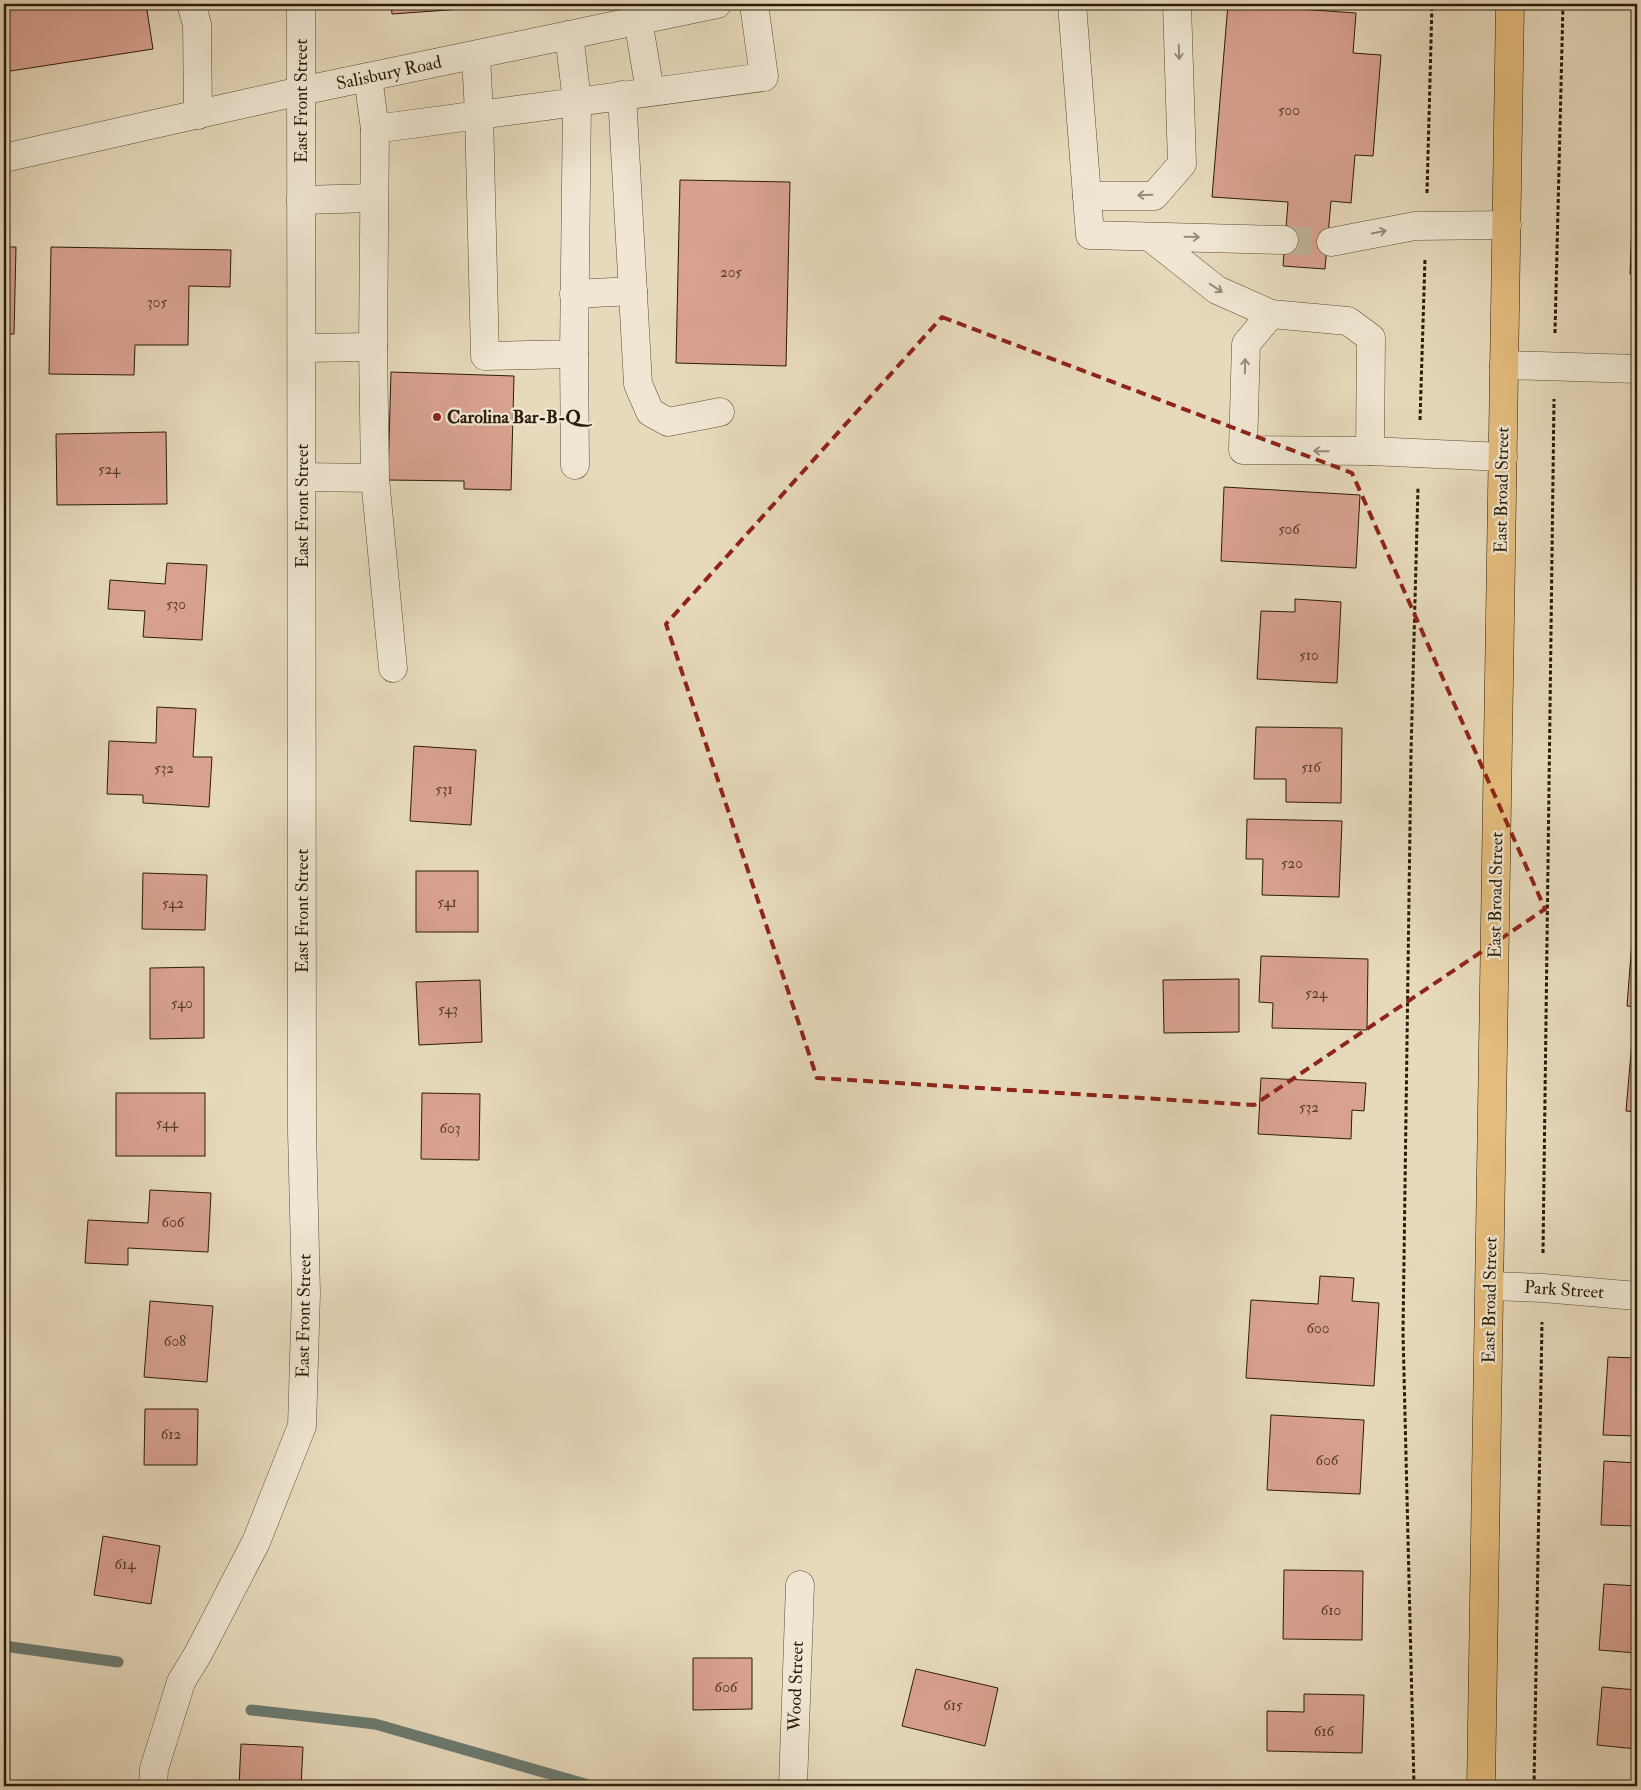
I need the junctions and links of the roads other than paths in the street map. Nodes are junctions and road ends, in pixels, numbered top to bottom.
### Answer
1 (191, 4) edge
2 (301, 4) edge
3 (717, 4) edge
4 (754, 4) edge
5 (1072, 4) edge
6 (1177, 4) edge
7 (1510, 4) edge
8 (638, 20) junction
9 (569, 35) junction
10 (476, 55) junction
11 (368, 77) junction
12 (301, 91) junction
13 (650, 91) junction
14 (622, 95) junction
15 (577, 101) junction
16 (198, 114) junction
17 (479, 114) junction
18 (374, 129) junction
19 (4, 158) edge
20 (1087, 196) junction
21 (374, 198) junction
22 (301, 200) junction
23 (1506, 225) junction
24 (1150, 236) junction
25 (1284, 240) tunnel mouth
26 (1331, 242) tunnel mouth
27 (633, 291) junction
28 (574, 294) junction
29 (1271, 314) junction
30 (373, 347) junction
31 (302, 348) junction
32 (574, 354) junction
33 (1504, 365) junction
34 (1637, 369) edge
35 (720, 412) dead end
36 (1370, 451) junction
37 (1503, 457) junction
38 (575, 465) dead end
39 (302, 477) junction
40 (375, 478) junction
41 (393, 668) dead end
42 (1490, 1286) junction
43 (1637, 1296) edge
44 (800, 1585) dead end
45 (153, 1786) edge
46 (793, 1786) edge
47 (1481, 1786) edge

1 - 16 street
2 - 12 street, East Front Street
3 - 8 street, Salisbury Road
4 - 13 street
5 - 20 street
6 -> 20 street
7 - 23 main road, East Broad Street
8 - 9 street, Salisbury Road
8 - 13 street
9 - 10 street, Salisbury Road
9 - 15 street
10 - 11 street, Salisbury Road
10 - 17 street
11 - 12 street, Salisbury Road
11 - 18 street
12 - 16 street, Salisbury Road
12 - 22 street, East Front Street
13 - 14 street
14 - 15 street
14 - 27 street
15 - 17 street
15 - 28 street
16 - 19 street, Salisbury Road
17 - 18 street
17 - 32 street
18 - 21 street
20 - 24 street
21 - 22 street
21 - 30 street
22 - 31 street, East Front Street
26 -> 23 street
23 - 33 main road, East Broad Street
24 -> 25 street
24 -> 29 street
27 - 28 street
27 - 35 street
28 - 32 street
29 - 36 street
36 -> 29 street
30 - 31 street
30 - 40 street
31 - 39 street, East Front Street
32 - 38 street
33 - 34 street
33 - 37 main road, East Broad Street
36 - 37 street
37 - 42 main road, East Broad Street
39 - 40 street
39 - 45 street, East Front Street
40 - 41 street
42 - 43 street, Park Street
42 - 47 main road, East Broad Street
44 - 46 street, Wood Street

